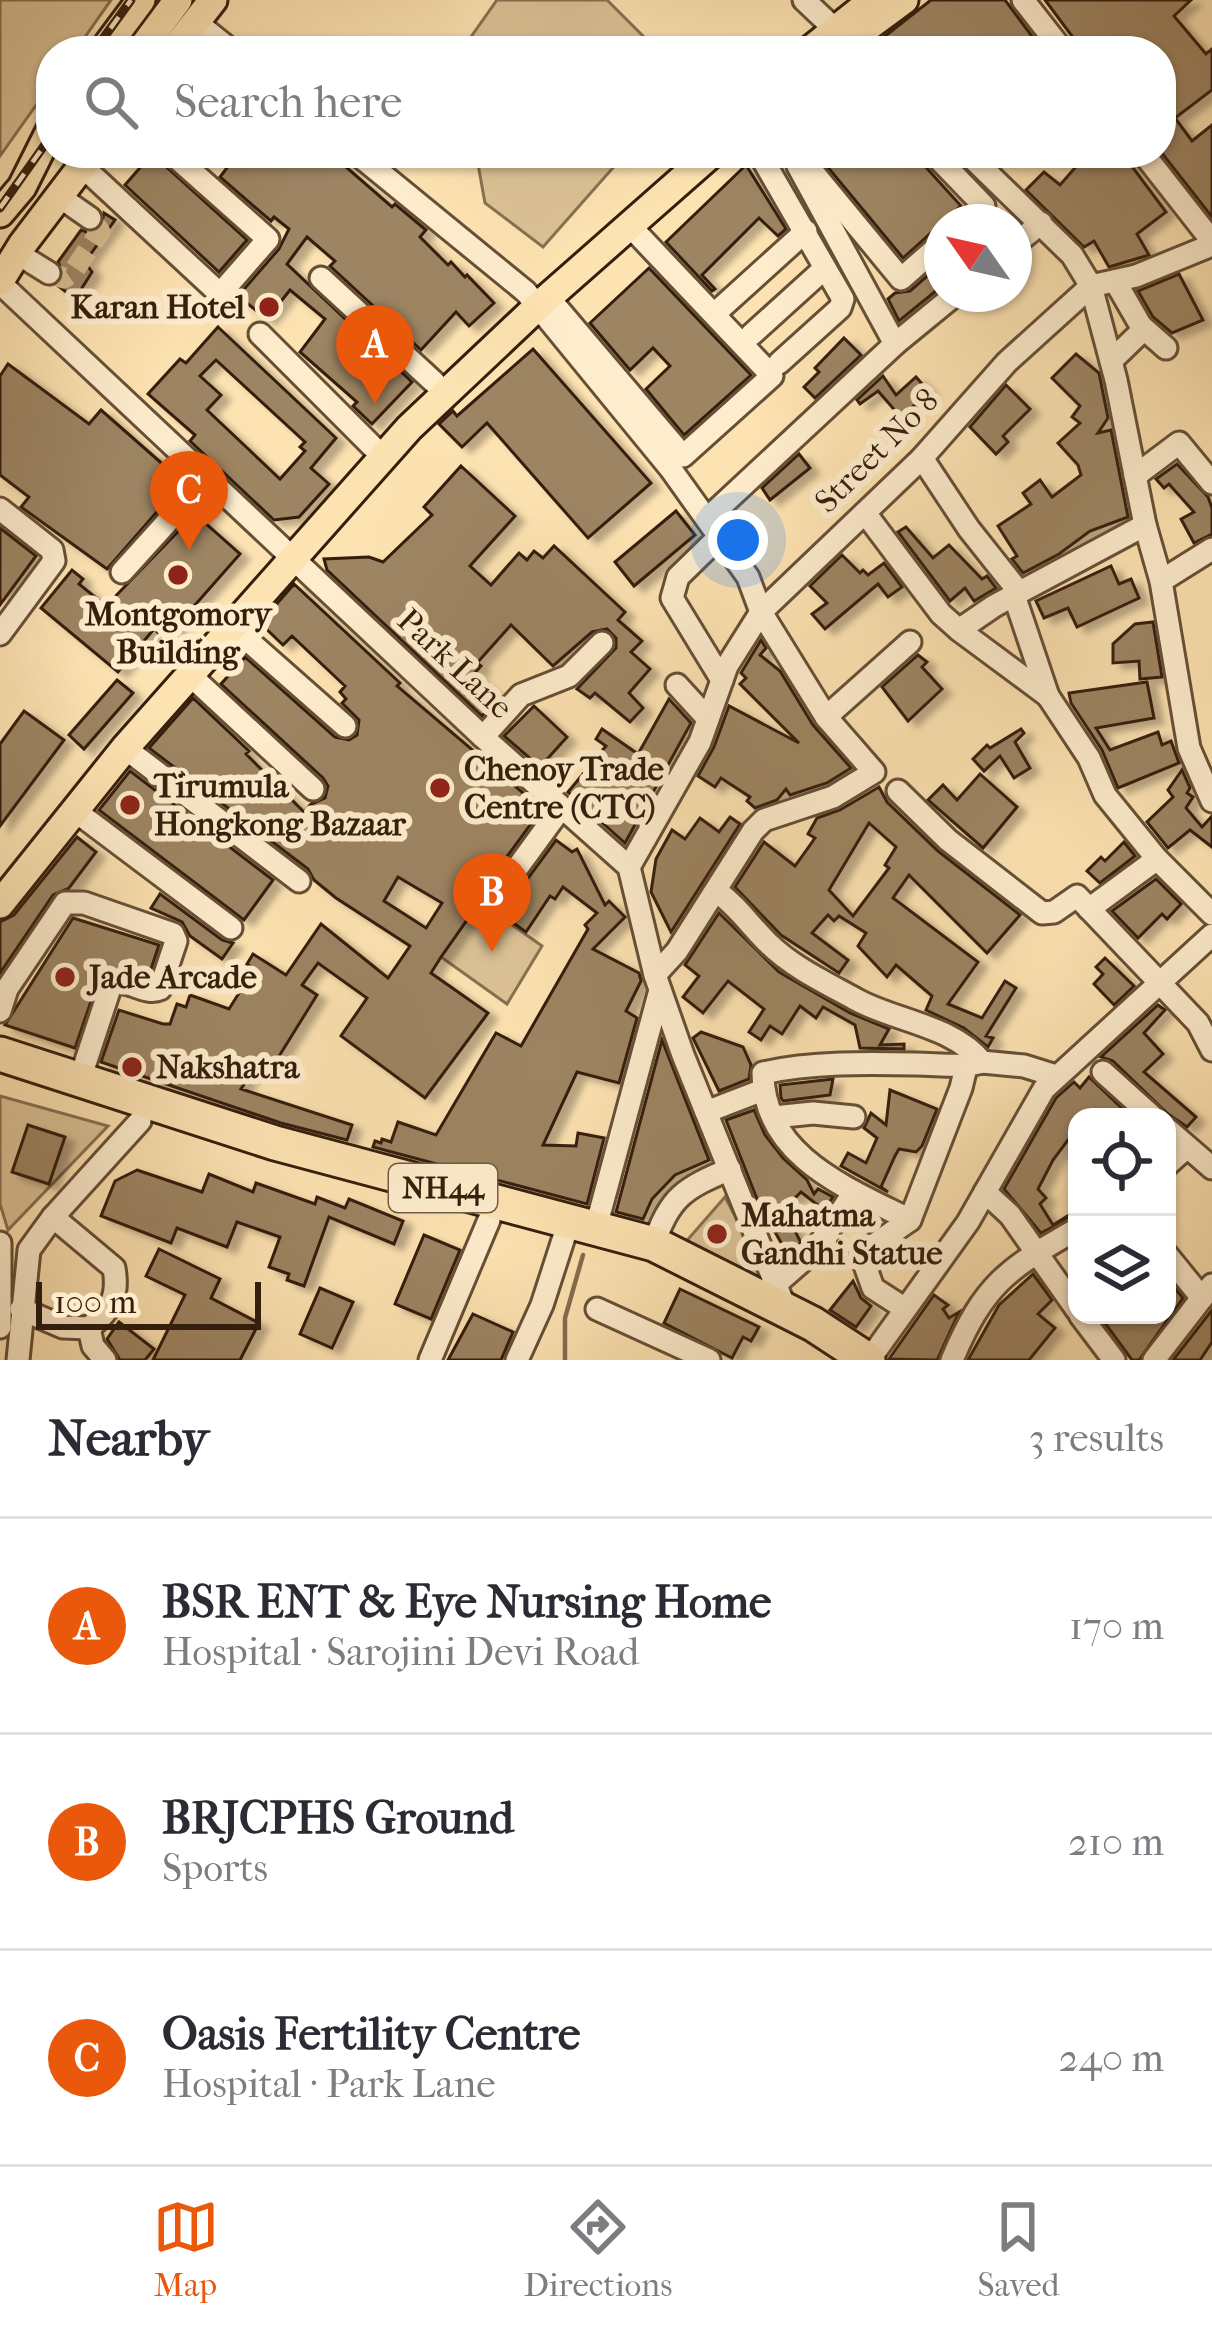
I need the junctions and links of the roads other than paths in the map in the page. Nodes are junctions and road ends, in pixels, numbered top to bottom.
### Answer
1 (141, 0) edge
2 (162, 0) edge
3 (178, 0) edge
4 (804, 0) edge
5 (873, 0) edge
6 (904, 0) edge
7 (1023, 0) edge
8 (205, 11) edge
9 (114, 36) edge
10 (135, 36) edge
11 (151, 36) edge
12 (185, 36) edge
13 (222, 36) edge
14 (837, 36) edge
15 (849, 36) edge
16 (854, 36) edge
17 (1051, 36) edge
18 (36, 160) edge
19 (37, 168) edge
20 (75, 168) edge
21 (76, 168) edge
22 (93, 168) edge
23 (188, 168) edge
24 (374, 168) edge
25 (674, 168) edge
26 (695, 168) edge
27 (768, 168) edge
28 (800, 168) edge
29 (808, 168) edge
30 (947, 168) edge
31 (983, 168) edge
32 (1154, 168) edge
33 (22, 188) junction
34 (60, 197) junction
35 (982, 204) edge
36 (0, 213) edge
37 (90, 218) dead end
38 (1041, 223) junction
39 (629, 225) junction
40 (1032, 230) edge
41 (806, 231) junction
42 (1212, 243) edge
43 (20, 249) junction
44 (924, 259) edge
45 (825, 268) junction
46 (50, 273) dead end
47 (321, 278) dead end
48 (1115, 280) junction
49 (0, 282) edge
50 (1091, 286) junction
51 (536, 299) junction
52 (722, 307) dead end
53 (934, 312) edge
54 (1141, 326) junction
55 (260, 334) dead end
56 (752, 335) dead end
57 (896, 344) junction
58 (1166, 348) dead end
59 (1112, 361) junction
60 (779, 363) dead end
61 (435, 383) junction
62 (373, 446) junction
63 (922, 458) junction
64 (1136, 476) junction
65 (207, 478) junction
66 (1212, 483) edge
67 (0, 509) edge
68 (865, 513) junction
69 (1145, 524) junction
70 (713, 528) junction
71 (1212, 549) edge
72 (289, 554) junction
73 (122, 572) dead end
74 (1161, 581) junction
75 (1016, 594) junction
76 (760, 612) junction
77 (235, 628) junction
78 (959, 630) junction
79 (0, 634) edge
80 (910, 642) dead end
81 (602, 643) dead end
82 (191, 676) junction
83 (722, 680) junction
84 (676, 685) dead end
85 (1048, 696) junction
86 (826, 718) junction
87 (708, 719) junction
88 (345, 726) dead end
89 (483, 737) junction
90 (125, 748) junction
91 (313, 790) dead end
92 (898, 791) dead end
93 (1212, 801) edge
94 (561, 808) junction
95 (74, 810) junction
96 (1157, 859) junction
97 (629, 867) junction
98 (0, 881) edge
99 (299, 881) dead end
100 (502, 890) dead end
101 (716, 891) junction
102 (0, 904) edge
103 (1089, 909) junction
104 (1212, 914) edge
105 (231, 928) dead end
106 (1212, 935) edge
107 (658, 981) junction
108 (1161, 983) junction
109 (0, 1011) edge
110 (1212, 1050) edge
111 (0, 1054) edge
112 (974, 1064) junction
113 (1103, 1072) dead end
114 (0, 1076) edge
115 (1056, 1076) junction
116 (79, 1082) junction
117 (763, 1090) junction
118 (1143, 1108) edge
119 (706, 1112) junction
120 (774, 1117) junction
121 (854, 1117) dead end
122 (140, 1121) junction
123 (1176, 1138) edge
124 (1187, 1147) junction
125 (1176, 1157) edge
126 (1212, 1168) edge
127 (730, 1169) junction
128 (854, 1192) junction
129 (985, 1192) junction
130 (53, 1216) junction
131 (489, 1220) junction
132 (910, 1220) junction
133 (580, 1232) junction
134 (1068, 1234) edge
135 (654, 1244) junction
136 (2, 1245) edge
137 (29, 1250) junction
138 (1035, 1253) junction
139 (1176, 1266) edge
140 (781, 1297) junction
141 (1068, 1297) edge
142 (1206, 1301) edge
143 (21, 1309) junction
144 (597, 1309) dead end
145 (904, 1309) junction
146 (1088, 1324) edge
147 (0, 1328) edge
148 (89, 1328) junction
149 (680, 1354) edge
150 (19, 1359) edge
151 (105, 1360) edge
152 (430, 1360) edge
153 (517, 1360) edge
154 (709, 1360) edge
155 (828, 1360) edge
156 (869, 1360) edge
157 (952, 1360) edge
158 (1114, 1360) edge
159 (1154, 1360) edge

1 - 9 main road
2 - 10 main road
3 - 11 main road
4 - 14 street
5 - 15 main road
6 - 16 main road
7 - 17 street
8 - 12 main road
8 - 13 street
18 - 33 main road
19 - 33 main road
20 - 43 main road
21 - 34 main road
22 - 23 street
24 - 51 street
25 - 51 main road
26 - 39 main road
27 - 41 street
28 - 57 street
29 - 44 street
30 - 35 street
31 - 38 street
32 - 42 street
33 - 36 main road
34 - 37 street
34 - 43 main road
38 - 40 street
38 - 50 street
39 - 51 main road
39 - 51 street
41 - 45 street
41 - 52 street
42 - 48 street
43 - 46 street
43 - 49 main road
45 - 56 street
45 - 60 street
47 - 61 street
48 - 50 street
48 - 54 street
49 - 65 street, Park Lane
50 - 59 street
50 - 63 street, Street No 8
51 - 61 main road
51 - 70 street
51 - 72 main road
53 - 57 street
54 - 58 street
54 - 59 street
55 - 62 street
57 - 70 street
59 - 64 street
61 - 62 main road
62 - 72 main road
63 - 68 street, Street No 8
63 - 75 street
64 - 66 street
64 - 69 street
65 - 72 street, Park Lane
65 - 73 street
67 - 79 street
68 - 76 street, Street No 8
68 - 78 street
69 - 74 street
69 - 75 street
70 - 76 street
70 - 83 street
71 - 74 street
72 - 77 main road
72 - 89 street, Park Lane
72 - 98 main road
74 - 93 street
75 - 78 street
75 - 85 street
76 - 83 street, Street No 8
76 - 86 street
77 - 82 main road
77 - 88 street
78 - 85 street
80 - 86 street
81 - 89 street
82 - 90 main road
82 - 91 street
83 - 87 street, Street No 8
84 - 87 street
85 - 96 street
86 - 101 street
87 - 97 street, Street No 8
89 - 94 street, Park Lane
90 - 95 main road
90 - 99 street
92 - 103 street
94 - 97 street, Park Lane
94 - 100 street
95 - 102 main road
95 - 105 street
96 - 103 street
96 - 104 street
97 - 107 street
101 - 107 street
101 - 112 street
103 - 108 street
106 - 108 street
107 - 119 street
107 - 133 street
108 - 110 street
108 - 115 street
109 - 116 street
111 - 116 highway, NH44
112 - 115 street
112 - 117 street
112 - 132 street
113 - 118 street
114 - 122 highway, NH44
115 - 129 street
116 - 133 highway, NH44
117 - 119 street
117 - 120 street
119 - 127 street
120 - 121 street
120 - 128 street
122 - 130 street
122 - 131 highway, NH44
123 - 124 street
124 - 125 street
124 - 126 street
127 - 135 street
127 - 140 street
128 - 132 street
128 - 140 street
129 - 138 street
129 - 145 street
130 - 137 street
130 - 148 street
131 - 133 highway, NH44
131 - 152 street
132 - 145 street
133 - 135 highway, NH44
133 - 153 street
133 - 155 highway, NH44
134 - 138 street
135 - 140 highway, NH44
136 - 137 street
136 - 147 street
137 - 143 street
138 - 141 street
138 - 157 street
139 - 142 street
140 - 156 highway, NH44
142 - 159 street
143 - 148 street
143 - 150 street
144 - 149 street
145 - 156 street
146 - 158 street
148 - 151 street
149 - 154 street

